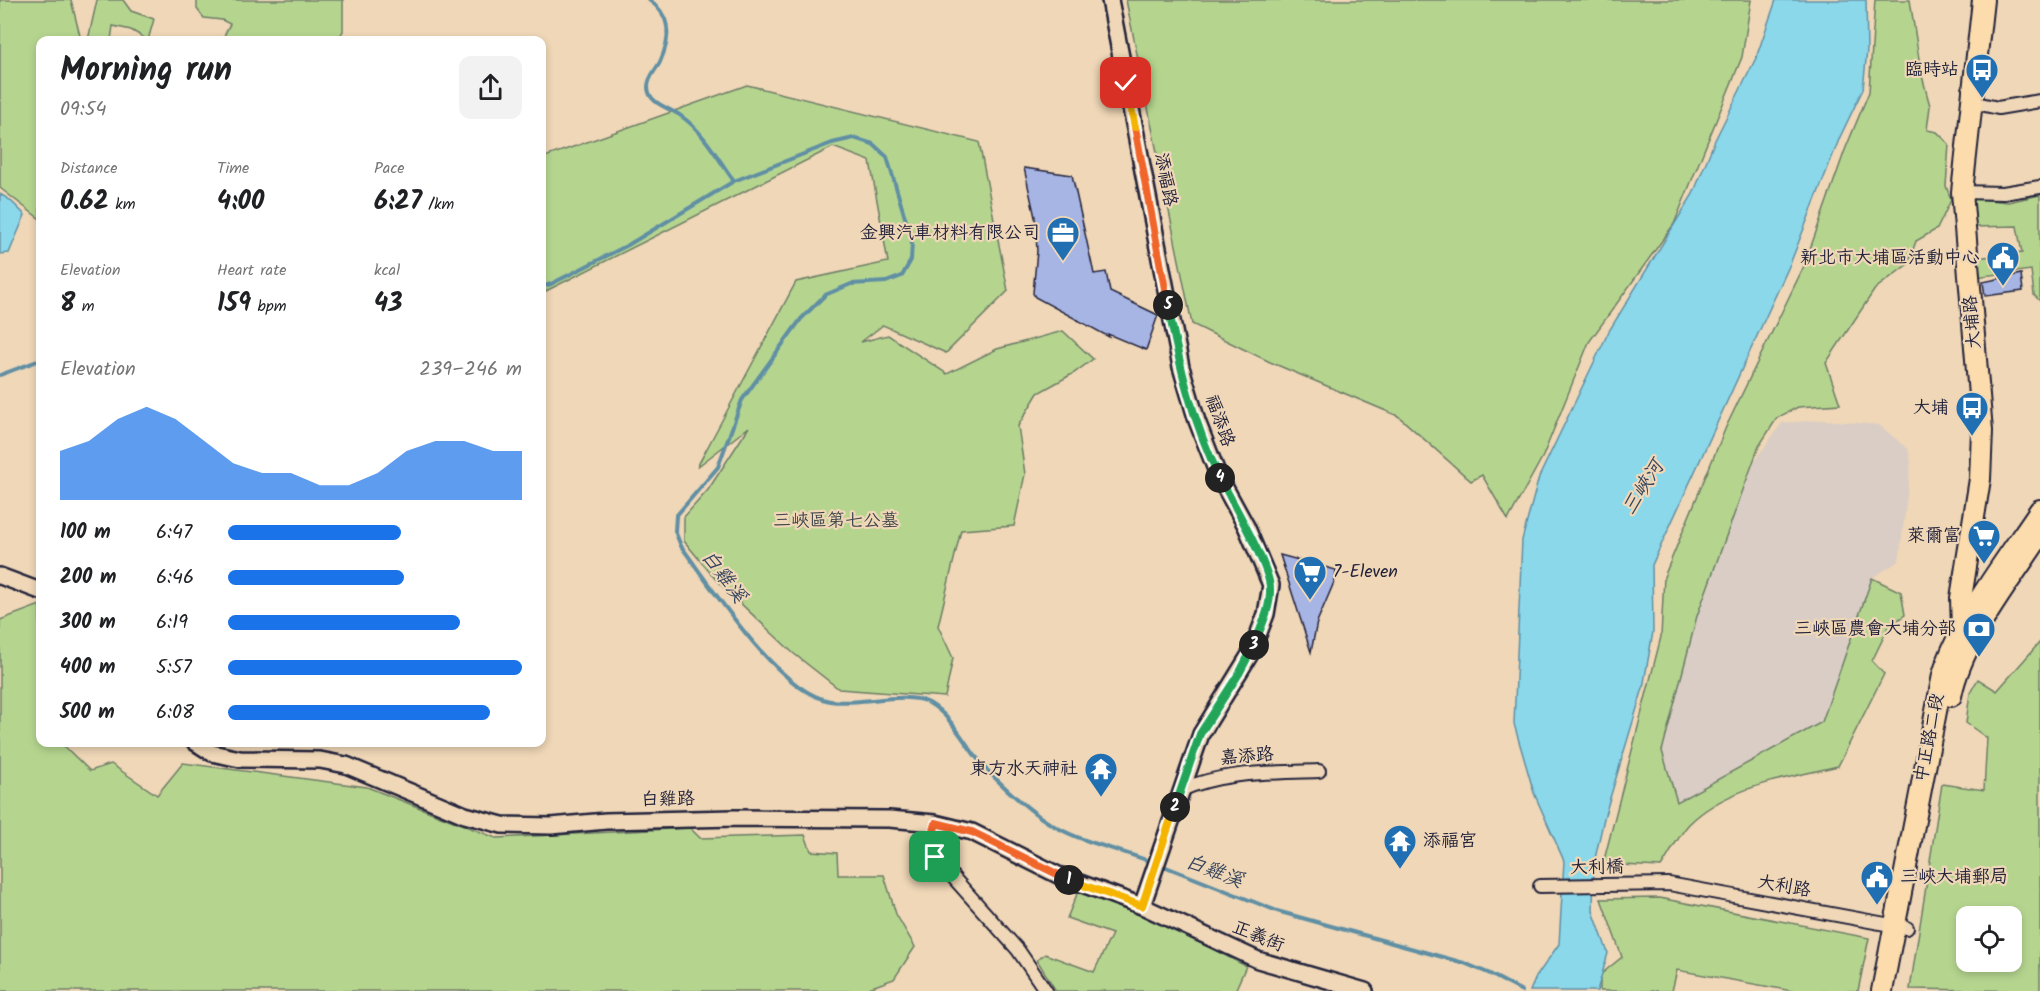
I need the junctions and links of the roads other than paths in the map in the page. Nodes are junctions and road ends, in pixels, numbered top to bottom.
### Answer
1 (1110, 0) edge
2 (1983, 0) edge
3 (2040, 101) edge
4 (1972, 102) junction
5 (2040, 187) edge
6 (1962, 192) junction
7 (1181, 367) joint
8 (2040, 510) edge
9 (2040, 536) edge
10 (0, 576) edge
11 (36, 590) edge
12 (1966, 635) junction
13 (203, 747) edge
14 (1319, 771) dead end
15 (1181, 790) junction
16 (936, 823) junction
17 (1655, 885) joint
18 (1540, 886) dead end
19 (1142, 906) junction
20 (1901, 927) junction
21 (1046, 991) edge
22 (1365, 991) edge
23 (1882, 991) edge
24 (1896, 991) edge

1 - 7 street, 添福路
2 - 4 main road, 大埔路
3 - 4 street
4 - 6 main road, 大埔路
5 - 6 street
6 - 12 main road, 大埔路
7 - 15 street, 福添路
8 - 12 main road, 中正路二段
9 - 12 main road, 中正路二段
10 - 11 street
12 - 20 main road, 中正路二段
13 - 16 street, 白雞路
14 - 15 street, 嘉添路
15 - 19 street
16 - 19 street, 白雞路
16 - 21 street
17 - 18 street, 大利橋
17 - 20 street, 大利路
19 - 22 street, 正義街
20 - 23 main road, 中正路二段
20 - 24 main road, 中正路二段

